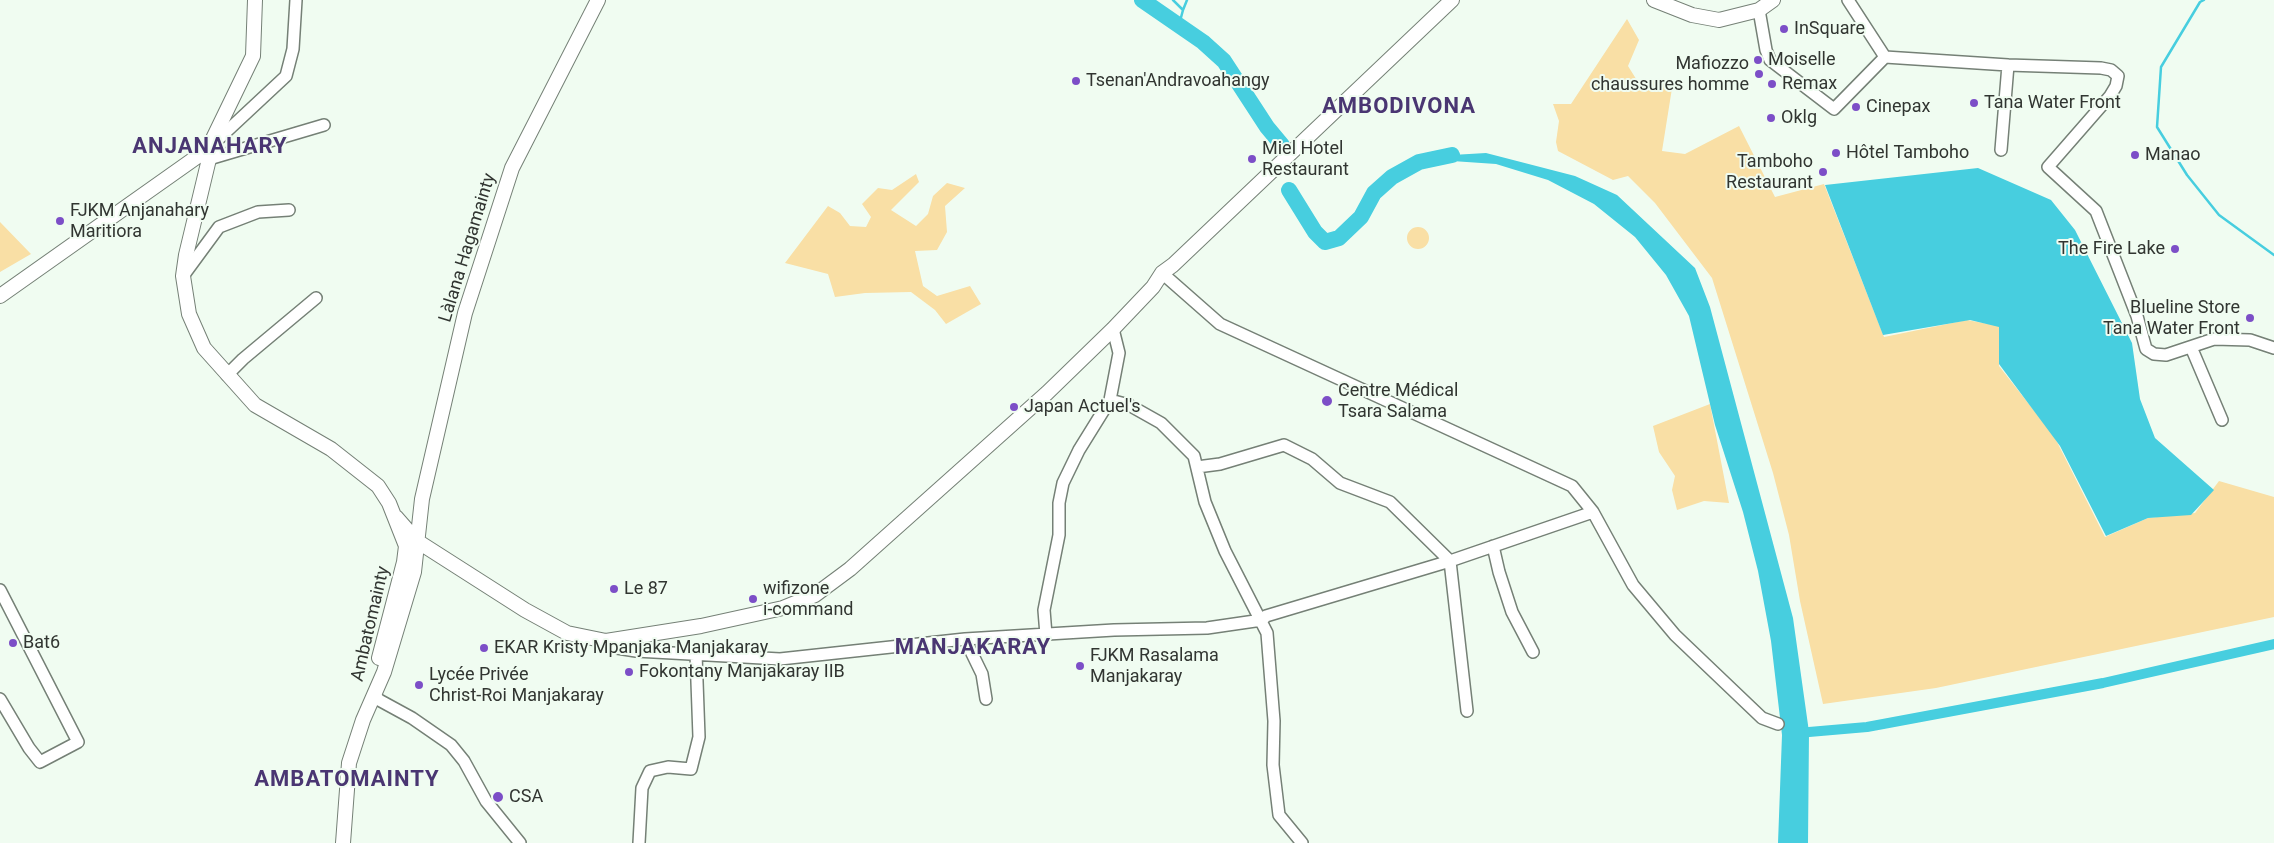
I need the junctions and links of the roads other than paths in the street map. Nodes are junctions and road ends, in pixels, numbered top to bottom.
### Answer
1 (255, 0) edge
2 (296, 0) edge
3 (598, 0) edge
4 (1452, 0) edge
5 (1464, 0) edge
6 (1654, 0) edge
7 (1773, 0) edge
8 (1848, 0) edge
9 (1759, 10) junction
10 (1885, 57) junction
11 (2008, 65) junction
12 (1364, 90) junction
13 (324, 125) dead end
14 (2001, 150) dead end
15 (209, 154) junction
16 (289, 210) dead end
17 (1165, 275) junction
18 (183, 276) junction
19 (0, 296) edge
20 (316, 298) dead end
21 (1113, 329) junction
22 (2192, 348) junction
23 (2274, 348) edge
24 (227, 375) junction
25 (1110, 400) junction
26 (2222, 420) dead end
27 (1197, 467) junction
28 (422, 499) junction
29 (389, 503) junction
30 (1593, 512) junction
31 (396, 517) junction
32 (418, 523) junction
33 (416, 546) junction
34 (1493, 546) junction
35 (1450, 561) junction
36 (404, 562) junction
37 (451, 565) junction
38 (414, 572) junction
39 (0, 590) edge
40 (1262, 620) junction
41 (1046, 635) junction
42 (965, 639) junction
43 (606, 641) junction
44 (1533, 652) dead end
45 (696, 654) junction
46 (374, 694) junction
47 (0, 699) edge
48 (986, 699) dead end
49 (1467, 711) dead end
50 (1778, 724) dead end
51 (344, 843) edge
52 (520, 843) edge
53 (639, 843) edge
54 (1302, 843) edge

1 - 15 main road
2 - 15 street
3 - 28 main road, Làlana Hagamainty
4 - 12 main road
5 - 12 main road
6 - 9 main road
7 - 9 main road
8 - 10 street
9 - 10 street
10 - 11 street
11 - 14 street
11 - 22 street
12 - 17 main road
13 - 15 street
15 - 18 main road
15 - 19 main road
16 - 18 street
17 - 21 main road
17 - 30 street
18 - 24 main road
20 - 24 street
21 - 25 street
21 - 43 main road
22 - 23 street
22 - 26 street
24 - 29 main road
25 - 27 street
25 - 41 street
27 - 35 street
27 - 40 street
28 - 29 main road
28 - 32 main road, Làlana Hagamainty
29 - 31 main road
30 - 34 street
30 - 50 street
31 - 33 main road
31 - 36 main road, Ambatomainty
32 - 33 main road, Làlana Hagamainty
32 - 37 main road
33 - 36 main road
33 - 37 main road
33 - 38 main road, Ambatomainty
34 - 35 street
34 - 44 street
35 - 40 street
35 - 49 street
36 - 46 main road, Ambatomainty
37 - 38 main road
37 - 43 main road
38 - 46 main road, Ambatomainty
39 - 47 street
40 - 41 street
40 - 54 street
41 - 42 street
42 - 45 street
42 - 48 street
43 - 45 street
45 - 53 street
46 - 51 main road, Ambatomainty
46 - 52 street

